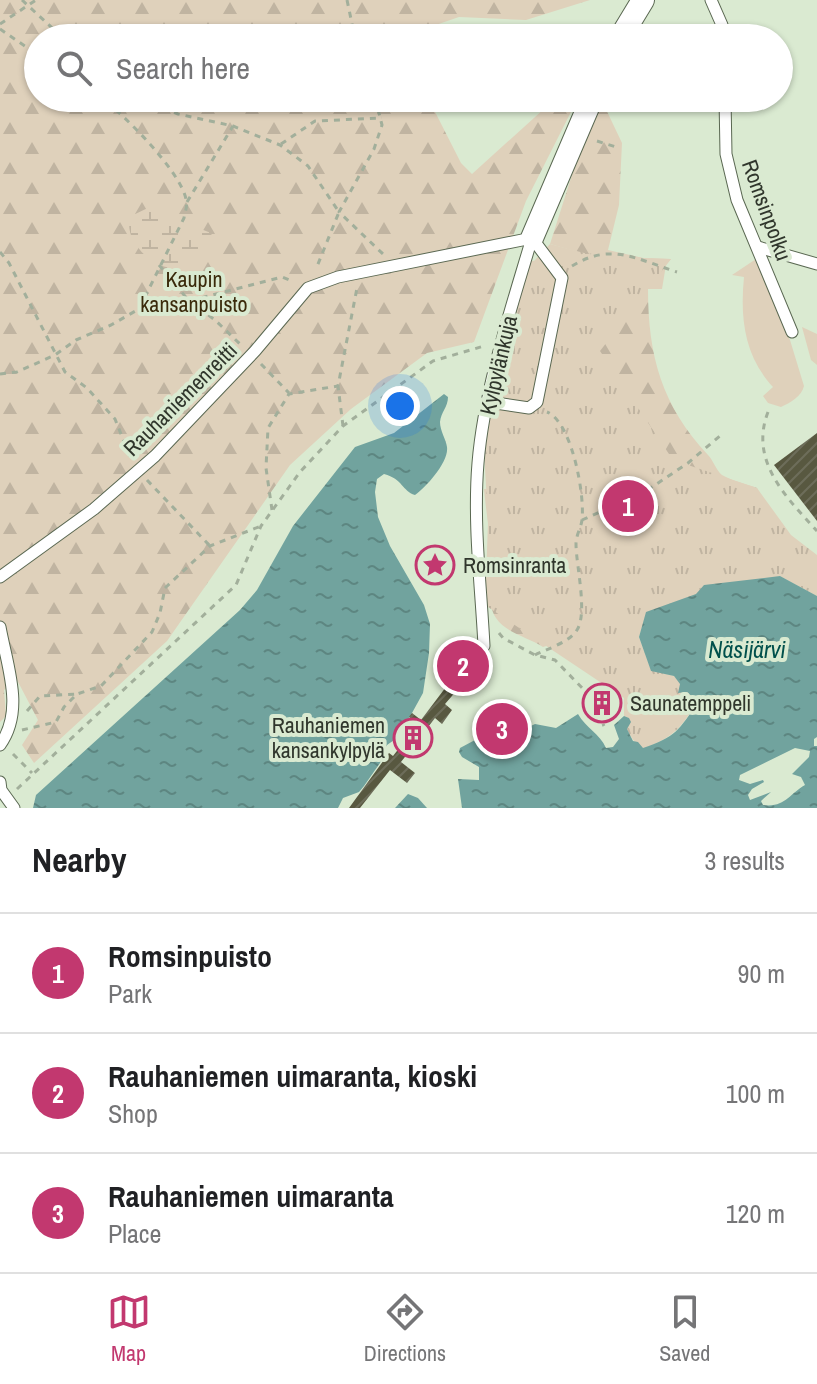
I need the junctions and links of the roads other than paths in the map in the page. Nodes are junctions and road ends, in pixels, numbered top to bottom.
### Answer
1 (643, 0) edge
2 (711, 0) edge
3 (628, 24) edge
4 (722, 24) edge
5 (586, 112) edge
6 (725, 112) edge
7 (532, 238) junction
8 (758, 247) junction
9 (817, 264) edge
10 (792, 332) dead end
11 (489, 402) junction
12 (0, 577) edge
13 (0, 627) edge
14 (484, 646) dead end
15 (1, 744) edge
16 (0, 782) edge
17 (11, 805) edge

1 - 3 street
2 - 4 lane
5 - 7 street, Kylpylänkuja
6 - 8 lane, Romsinpolku
7 - 11 lane, Kylpylänkuja
7 - 11 lane
7 - 12 lane, Rauhaniemenreitti
8 - 9 lane
8 - 10 lane, Romsinpolku
11 - 14 lane, Kylpylänkuja
13 - 15 lane
16 - 17 lane

